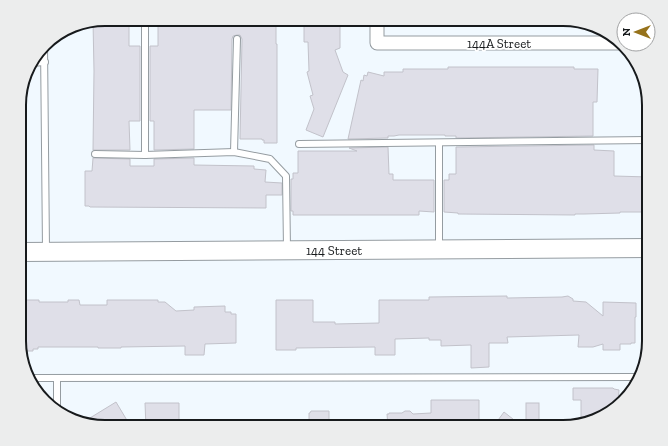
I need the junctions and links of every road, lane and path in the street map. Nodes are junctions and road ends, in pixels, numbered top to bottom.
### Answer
1 (145, 26) edge
2 (377, 26) edge
3 (237, 39) dead end
4 (613, 44) edge
5 (45, 54) edge
6 (39, 62) edge
7 (45, 62) junction
8 (642, 140) edge
9 (439, 143) junction
10 (299, 144) dead end
11 (234, 152) junction
12 (95, 154) dead end
13 (145, 155) junction
14 (642, 248) edge
15 (439, 249) junction
16 (287, 250) junction
17 (26, 252) edge
18 (46, 252) junction
19 (633, 377) edge
20 (35, 378) edge
21 (57, 378) junction
22 (57, 404) edge

1 - 13 lane
2 - 4 street, 144A Street
3 - 11 lane
5 - 7 lane
6 - 7 lane
7 - 18 lane
8 - 9 lane
9 - 10 lane
9 - 15 lane
11 - 13 lane
11 - 16 lane
12 - 13 lane
14 - 15 main road, 144 Street
15 - 16 main road, 144 Street
16 - 18 main road, 144 Street
17 - 18 main road, 144 Street
19 - 21 lane
20 - 21 lane
21 - 22 lane

